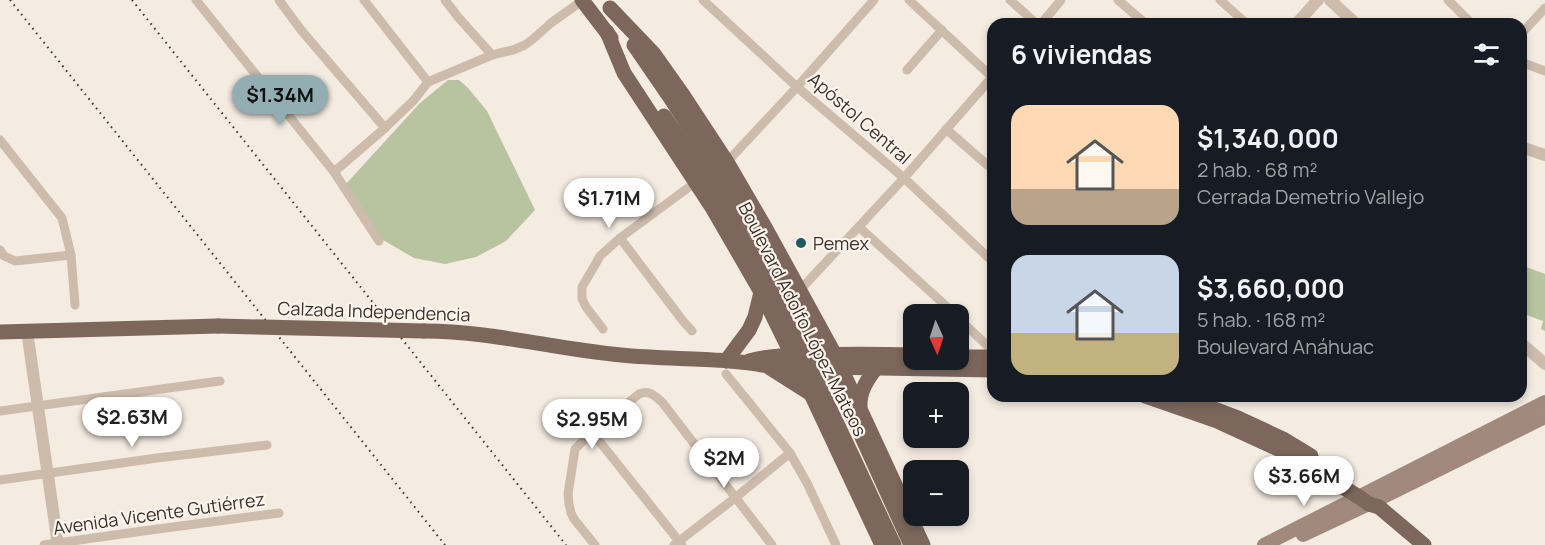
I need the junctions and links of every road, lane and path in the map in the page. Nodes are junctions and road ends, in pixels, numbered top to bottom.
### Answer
1 (196, 0) edge
2 (279, 0) edge
3 (364, 0) edge
4 (445, 0) edge
5 (583, 0) edge
6 (704, 0) edge
7 (874, 0) edge
8 (909, 0) edge
9 (1010, 0) edge
10 (1061, 0) edge
11 (1118, 0) edge
12 (1220, 0) edge
13 (1318, 0) edge
14 (1330, 0) edge
15 (1448, 0) edge
16 (607, 4) edge
17 (1545, 8) edge
18 (1032, 18) edge
19 (1044, 18) edge
20 (1139, 18) edge
21 (1240, 18) edge
22 (1302, 18) edge
23 (1350, 18) edge
24 (1466, 18) edge
25 (1527, 28) edge
26 (942, 30) junction
27 (607, 32) junction
28 (492, 55) junction
29 (1527, 64) edge
30 (907, 70) dead end
31 (987, 71) edge
32 (1545, 71) edge
33 (428, 82) junction
34 (987, 84) edge
35 (797, 87) junction
36 (385, 128) junction
37 (946, 129) junction
38 (0, 140) edge
39 (1527, 149) edge
40 (1545, 155) edge
41 (727, 162) junction
42 (987, 165) edge
43 (334, 172) junction
44 (904, 177) junction
45 (696, 182) junction
46 (859, 227) junction
47 (620, 238) junction
48 (379, 241) dead end
49 (0, 250) edge
50 (71, 255) junction
51 (987, 256) edge
52 (801, 289) junction
53 (761, 292) junction
54 (944, 304) edge
55 (75, 305) dead end
56 (969, 328) edge
57 (603, 329) dead end
58 (27, 331) junction
59 (692, 331) dead end
60 (0, 332) edge
61 (826, 336) junction
62 (987, 345) edge
63 (1527, 348) edge
64 (834, 353) junction
65 (868, 354) junction
66 (903, 355) edge
67 (969, 357) edge
68 (987, 357) edge
69 (794, 361) junction
70 (745, 362) junction
71 (1545, 364) edge
72 (768, 366) junction
73 (726, 367) junction
74 (842, 368) junction
75 (876, 368) junction
76 (987, 369) edge
77 (220, 381) dead end
78 (811, 394) junction
79 (1162, 402) edge
80 (1196, 402) edge
81 (1545, 402) edge
82 (38, 405) junction
83 (861, 410) junction
84 (0, 411) edge
85 (1545, 417) edge
86 (592, 432) junction
87 (267, 445) dead end
88 (790, 453) junction
89 (48, 473) junction
90 (0, 480) edge
91 (735, 498) junction
92 (1371, 500) junction
93 (279, 513) dead end
94 (58, 544) edge
95 (679, 544) edge
96 (44, 545) edge
97 (595, 545) edge
98 (772, 545) edge
99 (836, 545) edge
100 (882, 545) edge
101 (894, 545) edge
102 (911, 545) edge
103 (923, 545) edge
104 (1263, 545) edge
105 (1282, 545) edge
106 (1424, 545) edge

1 - 43 street
2 - 36 street
3 - 33 street
4 - 28 street
5 - 27 main road, Boulevard Adolfo López Mateos
5 - 28 street
6 - 35 street, Apóstol Central
7 - 35 street
8 - 26 street
9 - 18 street
10 - 19 street
11 - 20 street
12 - 21 street
13 - 22 street
14 - 23 street
15 - 24 street
16 - 41 main road
16 - 102 main road, Boulevard Adolfo López Mateos, bridge
17 - 25 street
26 - 30 street
26 - 31 street
27 - 45 main road
27 - 101 main road, Boulevard Adolfo López Mateos, bridge
28 - 33 street
29 - 32 street
33 - 36 street
34 - 37 street
35 - 41 street
35 - 44 street, Apóstol Central
36 - 43 street
37 - 42 street
37 - 44 street
38 - 50 street
39 - 40 street
41 - 52 main road
43 - 48 street
44 - 46 street
44 - 51 street, Apóstol Central
45 - 47 street
45 - 53 main road
46 - 52 street
46 - 54 street
47 - 57 street
47 - 59 street
49 - 50 street
50 - 55 street
52 - 61 main road
53 - 69 main road
53 - 73 main road
56 - 62 street
58 - 60 main road, Calzada Independencia
58 - 73 main road, Calzada Independencia, bridge
58 - 82 street
61 - 64 main road
61 - 65 main road
63 - 71 street
64 - 65 main road, Calzada Independencia
64 - 69 main road, Calzada Independencia
64 - 74 main road
65 - 66 main road, Calzada Independencia
67 - 68 main road
69 - 70 main road, Calzada Independencia
69 - 72 main road, Calzada Independencia
69 - 74 main road, Calzada Independencia
69 - 78 main road
70 - 72 main road, Calzada Independencia
70 - 73 main road, Calzada Independencia
72 - 78 main road
73 - 88 street
74 - 75 main road, Calzada Independencia
74 - 83 main road
75 - 76 main road, Calzada Independencia
75 - 83 main road
77 - 82 street
78 - 100 main road
79 - 92 main road
80 - 92 main road
81 - 92 main road
82 - 84 street
82 - 89 street
83 - 103 main road
85 - 92 main road
86 - 91 street
86 - 95 street
86 - 97 street
87 - 89 street
88 - 91 street
88 - 99 street
89 - 90 street
89 - 94 street
91 - 95 street
91 - 98 street
92 - 104 main road
92 - 105 main road
92 - 106 main road
93 - 94 street, Avenida Vicente Gutiérrez
94 - 96 street, Avenida Vicente Gutiérrez

